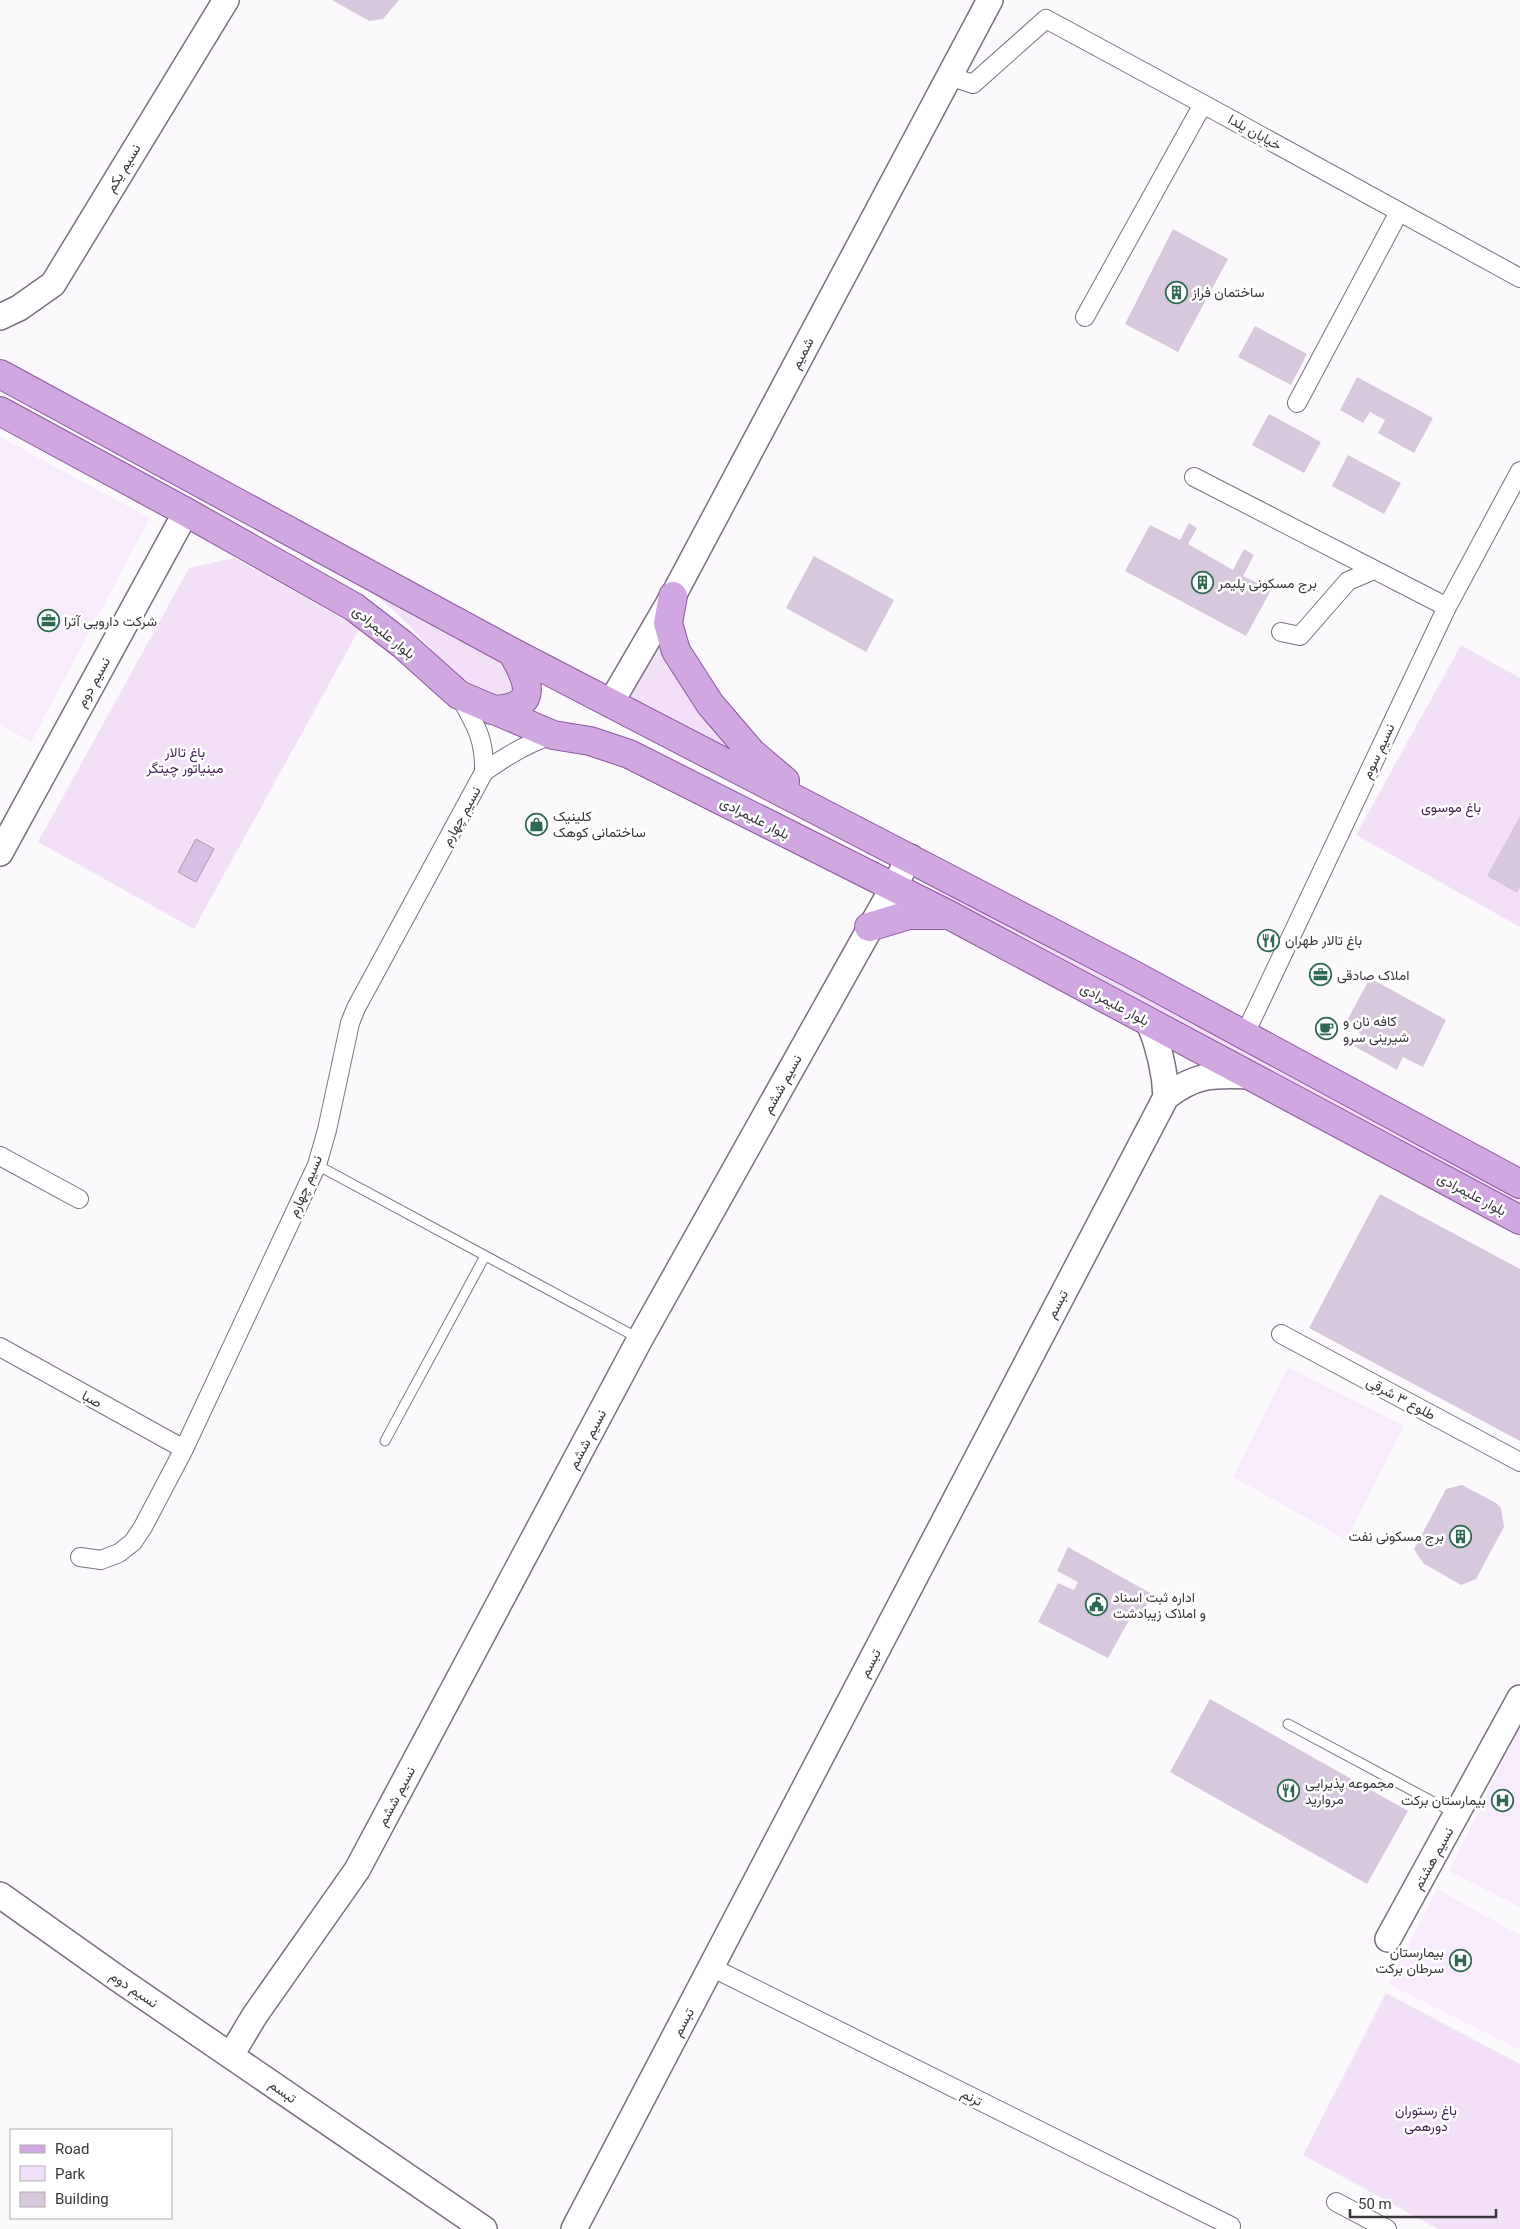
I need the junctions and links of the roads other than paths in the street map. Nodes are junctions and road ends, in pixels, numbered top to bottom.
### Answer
1 (226, 0) edge
2 (990, 0) edge
3 (949, 76) junction
4 (1203, 104) junction
5 (1399, 212) junction
6 (1520, 278) edge
7 (0, 316) edge
8 (1085, 317) dead end
9 (0, 374) edge
10 (1297, 403) dead end
11 (0, 411) edge
12 (1520, 471) edge
13 (1194, 477) dead end
14 (186, 512) junction
15 (1374, 570) junction
16 (673, 596) junction
17 (1447, 607) junction
18 (1281, 632) dead end
19 (512, 652) junction
20 (458, 695) junction
21 (610, 704) junction
22 (492, 710) junction
23 (553, 735) junction
24 (484, 772) junction
25 (816, 808) junction
26 (0, 853) edge
27 (910, 857) junction
28 (892, 886) junction
29 (951, 916) junction
30 (869, 927) junction
31 (1149, 1022) junction
32 (1244, 1036) junction
33 (1251, 1076) junction
34 (1166, 1097) junction
35 (0, 1156) edge
36 (317, 1165) junction
37 (1520, 1184) edge
38 (79, 1199) dead end
39 (1520, 1220) edge
40 (485, 1256) junction
41 (1281, 1334) dead end
42 (640, 1339) junction
43 (0, 1347) edge
44 (385, 1441) dead end
45 (184, 1449) junction
46 (1520, 1462) edge
47 (80, 1557) dead end
48 (1520, 1698) edge
49 (1288, 1724) dead end
50 (1456, 1814) junction
51 (0, 1895) edge
52 (1388, 1939) dead end
53 (712, 1967) junction
54 (231, 2054) junction
55 (1336, 2202) dead end
56 (484, 2229) edge
57 (574, 2229) edge
58 (1229, 2229) edge
59 (1387, 2229) edge

1 - 7 street, نسیم یکم
2 - 3 street, شمیم
3 - 4 street, خیابان یلدا
3 - 16 street, شمیم
4 - 5 street, خیابان یلدا
4 - 8 street
5 - 6 street, خیابان یلدا
5 - 10 street
9 - 19 main road
11 - 14 main road, بلوار علیمرادی
12 - 17 street, نسیم سوم
13 - 15 street
14 - 20 main road, بلوار علیمرادی
14 - 26 street, نسیم دوم
15 - 17 street
15 - 18 street
16 - 21 street, شمیم
16 - 25 main road
17 - 32 street, نسیم سوم
19 - 21 main road
19 - 22 main road
20 - 22 main road, بلوار علیمرادی
20 - 24 street, نسیم چهارم
21 - 25 main road
22 - 23 main road, بلوار علیمرادی
23 - 24 street, نسیم چهارم
23 - 28 main road, بلوار علیمرادی
24 - 36 street, نسیم چهارم
25 - 27 main road
27 - 28 street, نسیم ششم
27 - 32 main road
28 - 29 main road, بلوار علیمرادی
28 - 30 street, نسیم ششم
29 - 30 main road
29 - 31 main road, بلوار علیمرادی
30 - 42 street, نسیم ششم
31 - 33 main road, بلوار علیمرادی
31 - 34 street
32 - 37 main road
33 - 34 street, تبسم
33 - 39 main road, بلوار علیمرادی
34 - 53 street, تبسم
35 - 38 street
36 - 40 lane
36 - 45 street, نسیم چهارم
40 - 42 lane
40 - 44 lane
41 - 46 street, طلوع ۳ شرقی
42 - 54 street, نسیم ششم
43 - 45 street, صبا
45 - 47 street, نسیم چهارم
48 - 50 street, نسیم هشتم
49 - 50 lane
50 - 52 street, نسیم هشتم
51 - 54 street, نسیم دوم
53 - 57 street, تبسم
53 - 58 street, ترنم
54 - 56 street, تبسم
55 - 59 street

